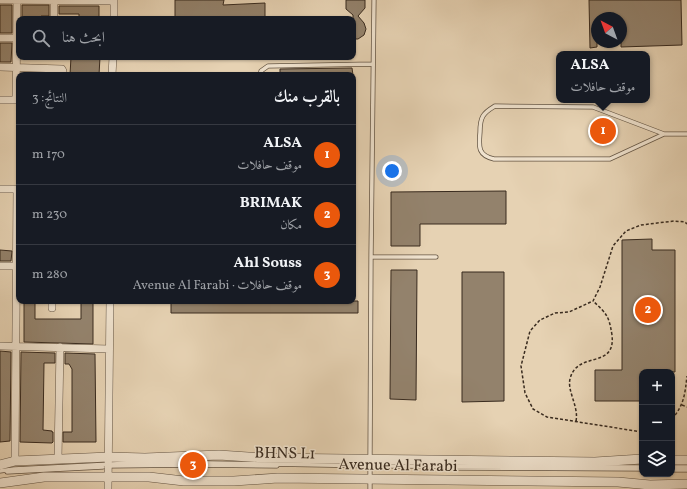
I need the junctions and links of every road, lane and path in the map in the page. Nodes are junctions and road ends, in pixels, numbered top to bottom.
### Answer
1 (0, 0) edge
2 (17, 0) edge
3 (54, 0) edge
4 (374, 0) edge
5 (114, 1) edge
6 (17, 16) edge
7 (54, 16) edge
8 (114, 16) edge
9 (0, 38) edge
10 (16, 38) edge
11 (17, 60) edge
12 (113, 60) edge
13 (373, 64) junction
14 (0, 67) edge
15 (16, 68) junction
16 (16, 72) edge
17 (63, 72) edge
18 (112, 72) edge
19 (261, 72) edge
20 (0, 100) edge
21 (16, 100) edge
22 (664, 134) junction
23 (687, 134) edge
24 (0, 188) edge
25 (16, 189) edge
26 (687, 224) edge
27 (371, 257) junction
28 (436, 257) dead end
29 (0, 266) edge
30 (16, 266) edge
31 (593, 301) junction
32 (17, 304) edge
33 (110, 304) edge
34 (0, 346) edge
35 (16, 346) junction
36 (60, 347) junction
37 (109, 349) junction
38 (687, 376) edge
39 (682, 404) junction
40 (687, 407) edge
41 (675, 416) edge
42 (576, 422) junction
43 (639, 432) edge
44 (639, 459) edge
45 (58, 460) junction
46 (675, 460) edge
47 (687, 460) edge
48 (15, 461) junction
49 (109, 463) junction
50 (370, 464) junction
51 (0, 465) edge
52 (639, 468) edge
53 (675, 468) edge
54 (687, 468) edge
55 (0, 472) edge
56 (108, 477) junction
57 (370, 479) junction
58 (0, 483) edge
59 (687, 484) edge
60 (108, 489) edge
61 (370, 489) edge

1 - 2 street
2 - 3 street
2 - 6 street
3 - 5 street
3 - 7 street
4 - 13 lane
5 - 8 street
9 - 10 street
11 - 15 street
12 - 18 street
13 - 19 lane
13 - 27 lane
14 - 15 street
15 - 16 street
15 - 17 street
20 - 21 street
22 - 22 lane
22 - 23 lane
24 - 25 street
26 - 31 path
27 - 28 lane
27 - 50 lane
29 - 30 street
31 - 42 path
31 - 42 path
32 - 35 street
33 - 37 street
34 - 35 street
35 - 36 street
35 - 48 street
36 - 37 street
36 - 45 street
37 - 49 street
38 - 39 path
39 - 40 path
39 - 41 path
42 - 43 path
44 - 50 street, Avenue Al Farabi
45 - 48 street, Avenue Al Farabi
45 - 49 street, Avenue Al Farabi
46 - 47 street
48 - 51 street, Avenue Al Farabi
49 - 50 street, Avenue Al Farabi
49 - 55 lane
49 - 56 street
50 - 52 lane
50 - 57 lane
53 - 54 lane
56 - 57 street, Avenue Al Farabi
56 - 58 street, Avenue Al Farabi
56 - 60 street
57 - 59 street, Avenue Al Farabi
57 - 61 lane

